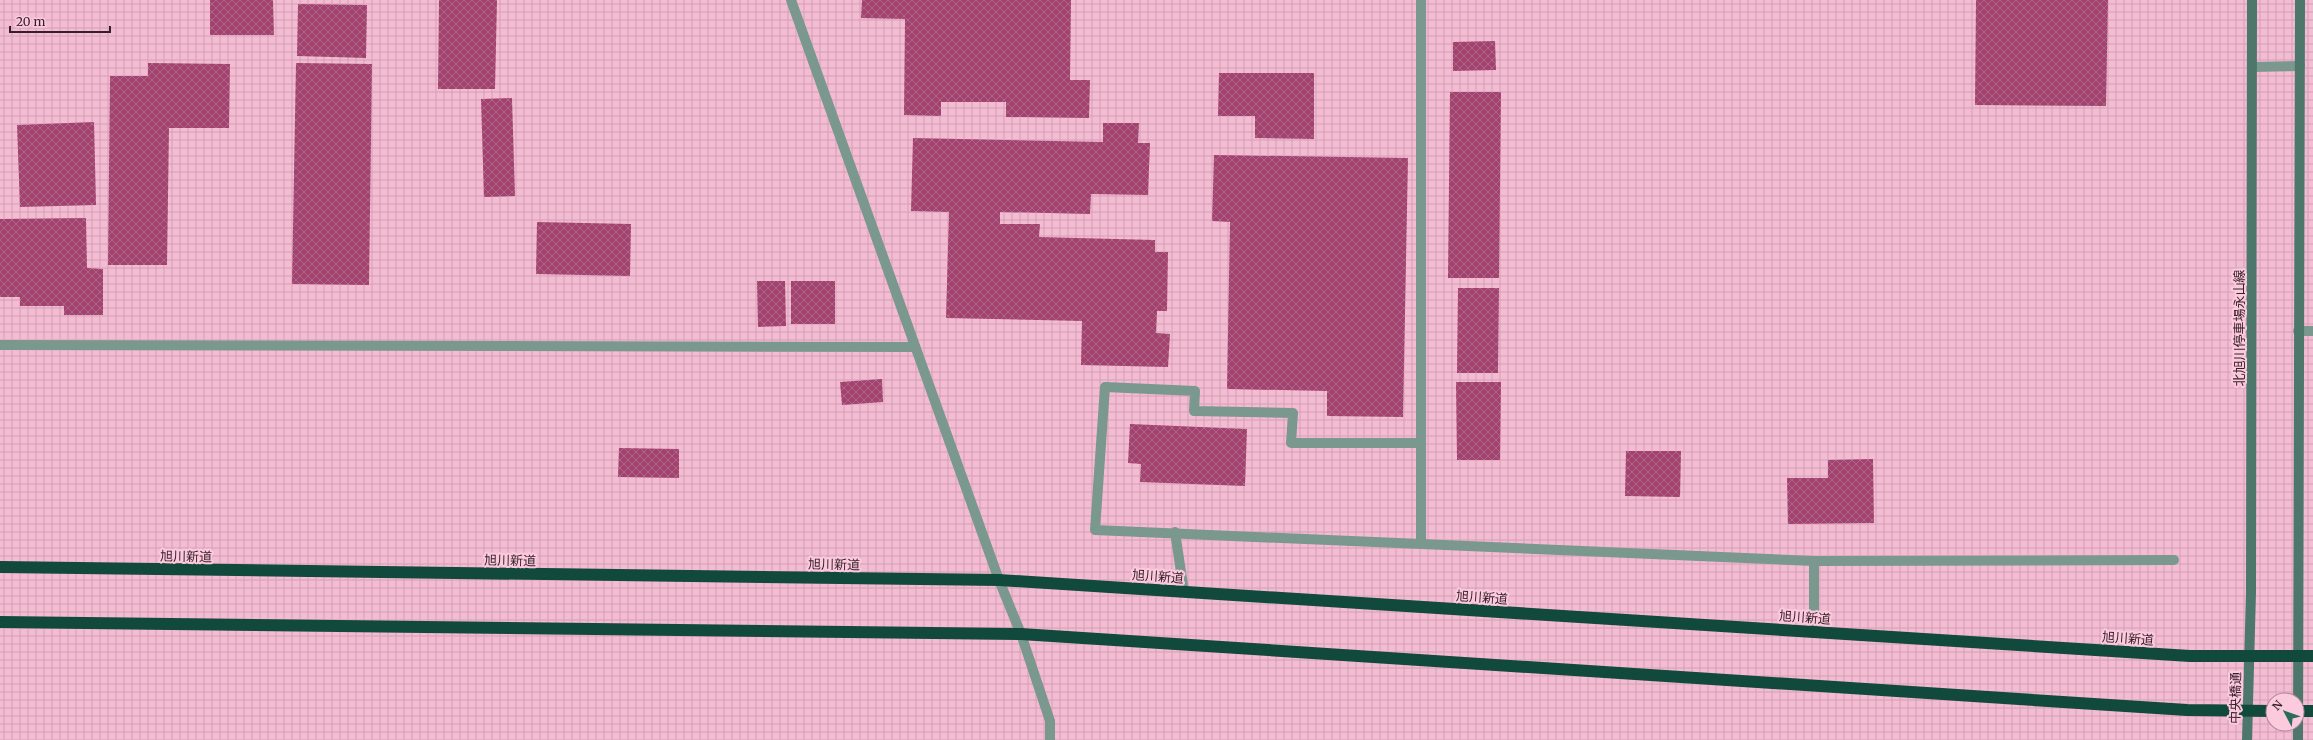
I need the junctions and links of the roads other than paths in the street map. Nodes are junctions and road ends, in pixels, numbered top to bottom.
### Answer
1 (791, 0) edge
2 (1421, 0) edge
3 (2252, 0) edge
4 (2300, 0) edge
5 (2300, 66) junction
6 (2252, 67) junction
7 (2298, 331) junction
8 (2313, 331) edge
9 (0, 344) edge
10 (915, 347) junction
11 (1421, 442) junction
12 (1175, 532) junction
13 (1422, 544) junction
14 (2174, 560) dead end
15 (1814, 561) junction
16 (0, 568) edge
17 (999, 580) junction
18 (1184, 592) junction
19 (0, 622) edge
20 (1814, 632) junction
21 (1022, 634) junction
22 (2313, 656) edge
23 (2249, 657) junction
24 (2298, 657) junction
25 (2298, 692) edge
26 (2248, 711) junction
27 (2265, 711) edge
28 (1050, 740) edge
29 (2247, 740) edge

1 - 10 street
2 - 11 street
3 - 6 main road, 北旭川停車場永山線
4 - 5 main road
5 - 6 street
5 - 7 main road
6 - 23 main road, 北旭川停車場永山線
7 - 8 street
7 - 24 main road
9 - 10 street
10 - 17 street
11 - 12 street
11 - 13 street
12 - 13 street
12 - 18 street
13 - 15 street
14 - 15 street
15 - 20 street
16 - 17 highway, 旭川新道
17 - 18 highway, 旭川新道
17 - 21 street
18 - 20 highway, 旭川新道
19 - 21 highway
20 - 23 highway, 旭川新道
21 - 26 highway
21 - 28 street
22 - 24 highway, 旭川新道
23 - 24 highway, 旭川新道
23 - 26 main road, 中央橋通
24 - 25 main road
26 - 27 highway
26 - 29 main road, 中央橋通

